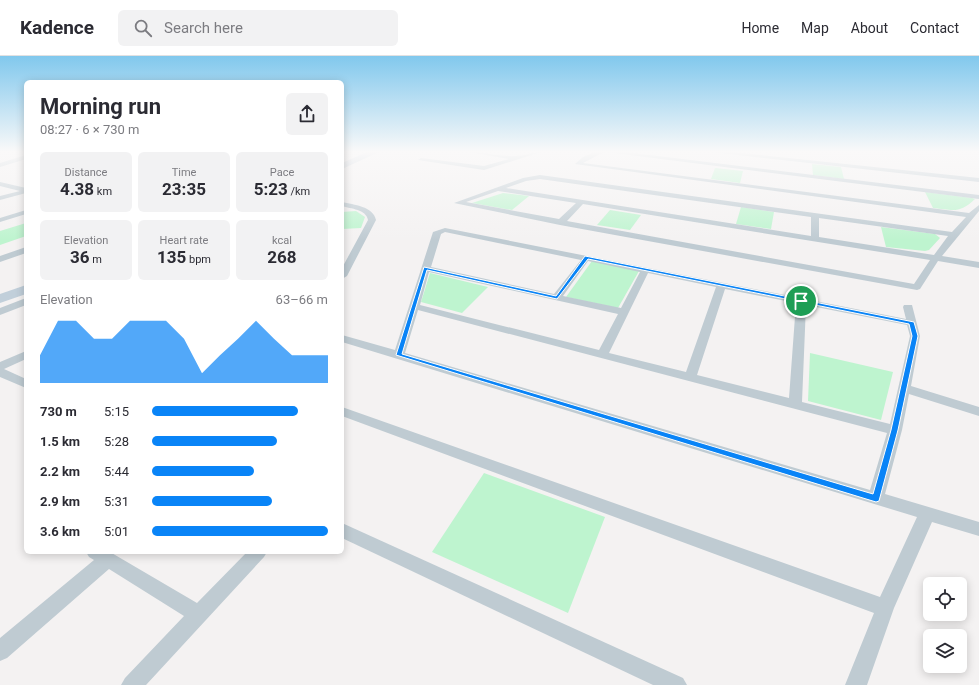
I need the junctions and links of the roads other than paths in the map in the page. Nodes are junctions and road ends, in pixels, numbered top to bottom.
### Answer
1 (518, 181) edge
2 (569, 181) edge
3 (714, 181) edge
4 (850, 181) edge
5 (0, 184) edge
6 (497, 189) junction
7 (24, 190) edge
8 (24, 191) edge
9 (979, 197) edge
10 (0, 198) edge
11 (581, 202) junction
12 (344, 205) edge
13 (979, 207) edge
14 (357, 208) junction
15 (344, 209) edge
16 (24, 213) edge
17 (971, 214) junction
18 (815, 215) junction
19 (0, 220) edge
20 (560, 223) junction
21 (955, 235) junction
22 (815, 239) junction
23 (24, 251) edge
24 (587, 257) junction
25 (934, 258) junction
26 (0, 259) edge
27 (979, 265) edge
28 (425, 268) junction
29 (646, 269) junction
30 (344, 272) edge
31 (722, 284) junction
32 (23, 295) edge
33 (557, 297) junction
34 (0, 299) edge
35 (801, 301) junction
36 (413, 306) junction
37 (908, 307) dead end
38 (0, 312) edge
39 (624, 312) junction
40 (912, 323) junction
41 (344, 339) edge
42 (24, 355) edge
43 (399, 355) junction
44 (602, 355) junction
45 (0, 367) edge
46 (0, 372) edge
47 (690, 378) junction
48 (24, 383) edge
49 (904, 388) junction
50 (795, 405) junction
51 (344, 412) edge
52 (979, 412) edge
53 (895, 430) junction
54 (876, 498) junction
55 (928, 514) junction
56 (979, 529) edge
57 (344, 531) edge
58 (256, 554) edge
59 (101, 556) edge
60 (885, 608) junction
61 (199, 615) junction
62 (0, 652) edge
63 (132, 685) edge
64 (676, 685) edge
65 (856, 685) edge

1 - 6 street
2 - 18 street
3 - 17 street
4 - 9 street
5 - 7 street
6 - 11 street
6 - 20 street
8 - 10 street
11 - 20 street
11 - 22 street
12 - 14 street
13 - 17 street
14 - 15 street
14 - 30 street
16 - 19 street
17 - 21 street
18 - 21 street
18 - 22 street
20 - 25 street
21 - 25 street
22 - 25 street
23 - 26 street
24 - 28 street
24 - 29 street
24 - 33 street
25 - 27 street
28 - 33 street
28 - 36 street
29 - 31 street
29 - 39 street
31 - 35 street
31 - 47 street
32 - 34 street
32 - 38 street
33 - 39 street
35 - 40 street
35 - 50 street
36 - 43 street
36 - 44 street
37 - 40 street
39 - 44 street
40 - 49 street
41 - 43 street
42 - 45 street
43 - 54 street
44 - 47 street
46 - 48 street
47 - 50 street
49 - 52 street
49 - 53 street
50 - 53 street
51 - 60 street
53 - 54 street
54 - 55 street
55 - 56 street
55 - 60 street
57 - 64 street
58 - 61 street
59 - 61 street
59 - 62 street
60 - 65 street
61 - 63 street

